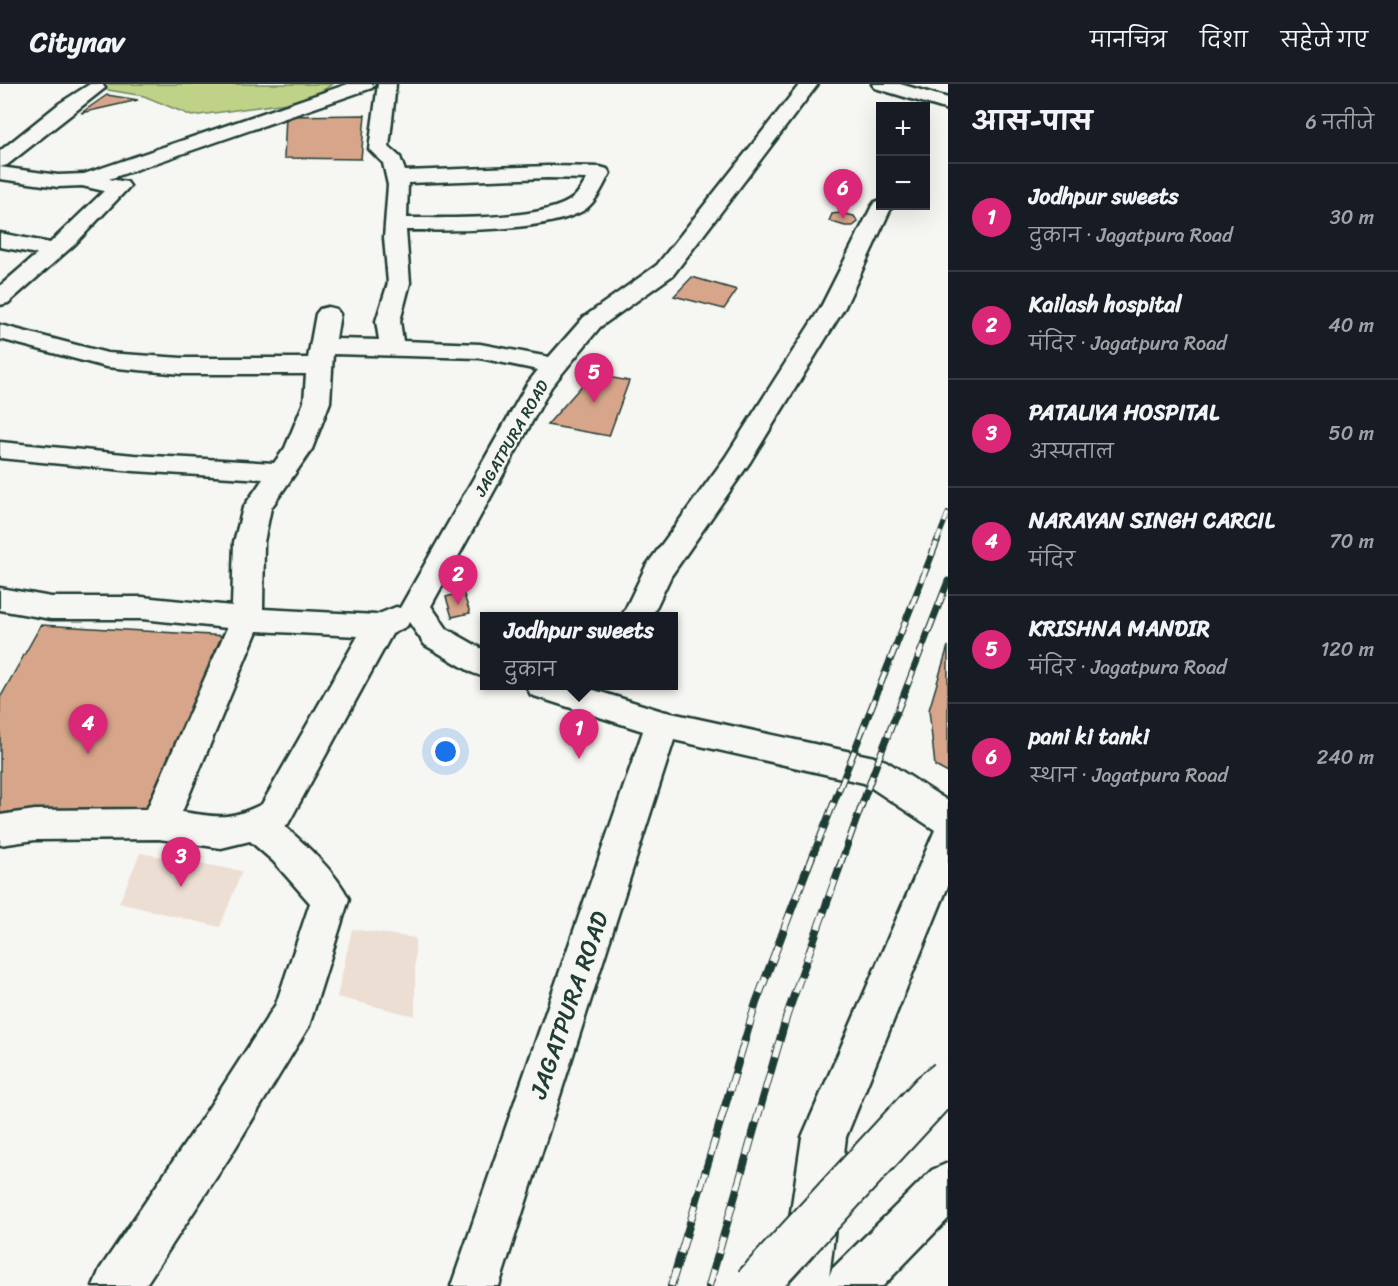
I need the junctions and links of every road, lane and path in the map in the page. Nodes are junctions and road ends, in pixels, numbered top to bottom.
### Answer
1 (366, 84) edge
2 (387, 84) edge
3 (809, 84) edge
4 (881, 84) edge
5 (938, 84) edge
6 (96, 88) dead end
7 (923, 102) edge
8 (930, 103) edge
9 (948, 104) edge
10 (0, 161) edge
11 (0, 174) edge
12 (396, 177) junction
13 (76, 182) junction
14 (880, 210) edge
15 (396, 224) junction
16 (0, 240) edge
17 (54, 250) junction
18 (0, 298) edge
19 (328, 315) dead end
20 (0, 332) edge
21 (392, 347) junction
22 (321, 356) junction
23 (555, 366) junction
24 (0, 450) edge
25 (283, 472) junction
26 (0, 599) edge
27 (415, 607) junction
28 (640, 612) edge
29 (247, 618) junction
30 (380, 626) junction
31 (480, 663) edge
32 (556, 690) edge
33 (662, 724) junction
34 (948, 820) edge
35 (159, 824) junction
36 (256, 824) junction
37 (0, 830) edge
38 (948, 841) edge
39 (948, 1082) edge
40 (948, 1186) edge
41 (117, 1286) edge
42 (475, 1286) edge
43 (755, 1286) edge
44 (804, 1286) edge
45 (849, 1286) edge

1 - 13 street
2 - 12 street
3 - 23 street, JAGATPURA ROAD
4 - 7 street
5 - 7 street
6 - 10 street
8 - 9 street
11 - 13 street
12 - 15 street
12 - 15 street
13 - 17 street
14 - 28 street
15 - 21 street
16 - 17 street
17 - 18 street
19 - 22 street
20 - 22 street
21 - 22 street
21 - 23 street
22 - 25 street
23 - 27 street, JAGATPURA ROAD
24 - 25 street
25 - 29 street
26 - 29 street
27 - 30 street
27 - 31 street
29 - 30 street
29 - 35 street
30 - 36 street
32 - 33 street
33 - 34 street
33 - 42 street, JAGATPURA ROAD
35 - 36 street
35 - 37 street
36 - 41 street
38 - 44 street
39 - 43 street, bridge
40 - 45 street

